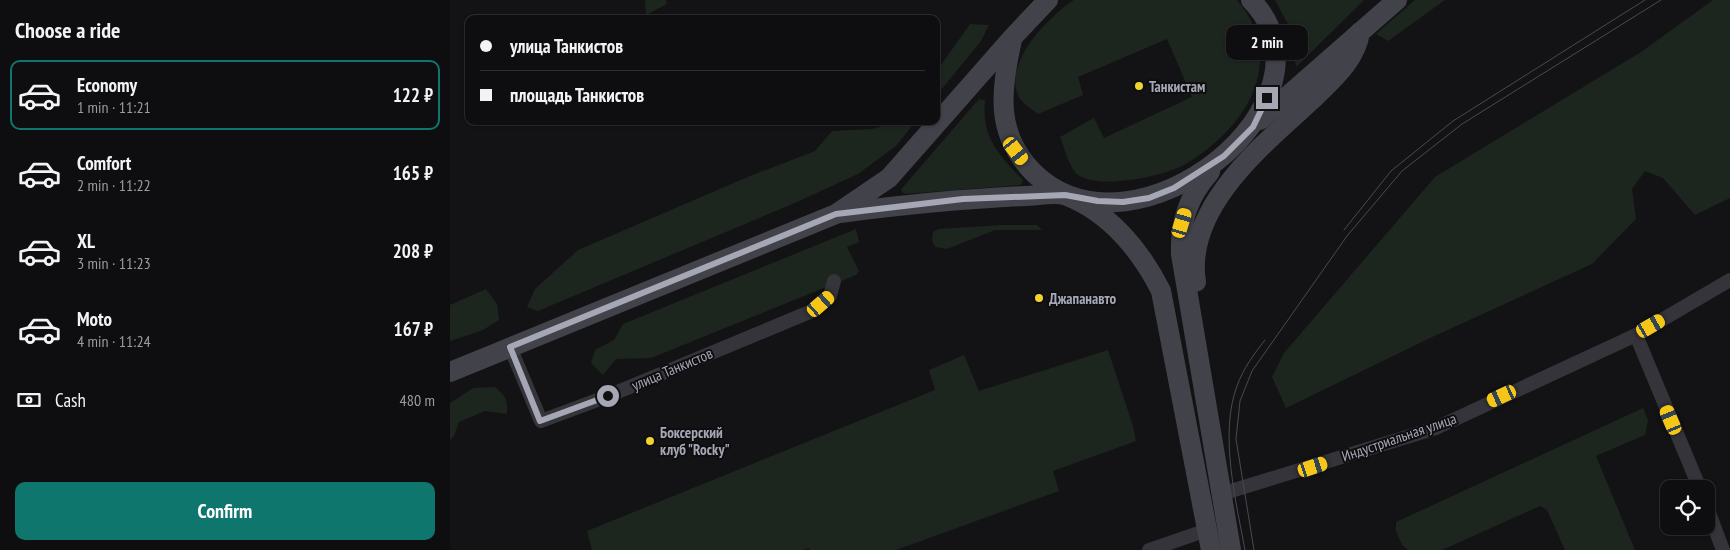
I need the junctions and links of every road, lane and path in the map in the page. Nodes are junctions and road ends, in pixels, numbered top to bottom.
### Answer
1 (1028, 0) edge
2 (1048, 0) edge
3 (1251, 0) edge
4 (1397, 0) edge
5 (1360, 32) junction
6 (1013, 36) junction
7 (940, 120) edge
8 (935, 125) edge
9 (1253, 127) junction
10 (1224, 156) junction
11 (1065, 195) junction
12 (836, 214) junction
13 (1730, 280) edge
14 (834, 281) dead end
15 (1636, 335) junction
16 (510, 347) junction
17 (1201, 363) junction
18 (450, 372) edge
19 (1696, 480) edge
20 (1221, 494) junction
21 (1715, 529) edge
22 (1208, 530) junction
23 (1149, 550) edge
24 (1211, 550) edge
25 (1231, 550) edge
26 (1723, 550) edge

1 - 6 main road
2 - 6 main road
3 - 9 main road
4 - 5 main road
5 - 9 main road
5 - 17 main road
6 - 7 main road
6 - 11 main road
8 - 12 main road
9 - 10 main road
10 - 11 main road
10 - 17 main road
11 - 12 main road
11 - 22 main road
12 - 16 main road
13 - 15 street, Индустриальная улица
14 - 16 street, улица Танкистов
15 - 19 street
15 - 20 street, Индустриальная улица
16 - 18 main road
17 - 20 main road
20 - 25 main road
21 - 26 street
22 - 23 street
22 - 24 main road

